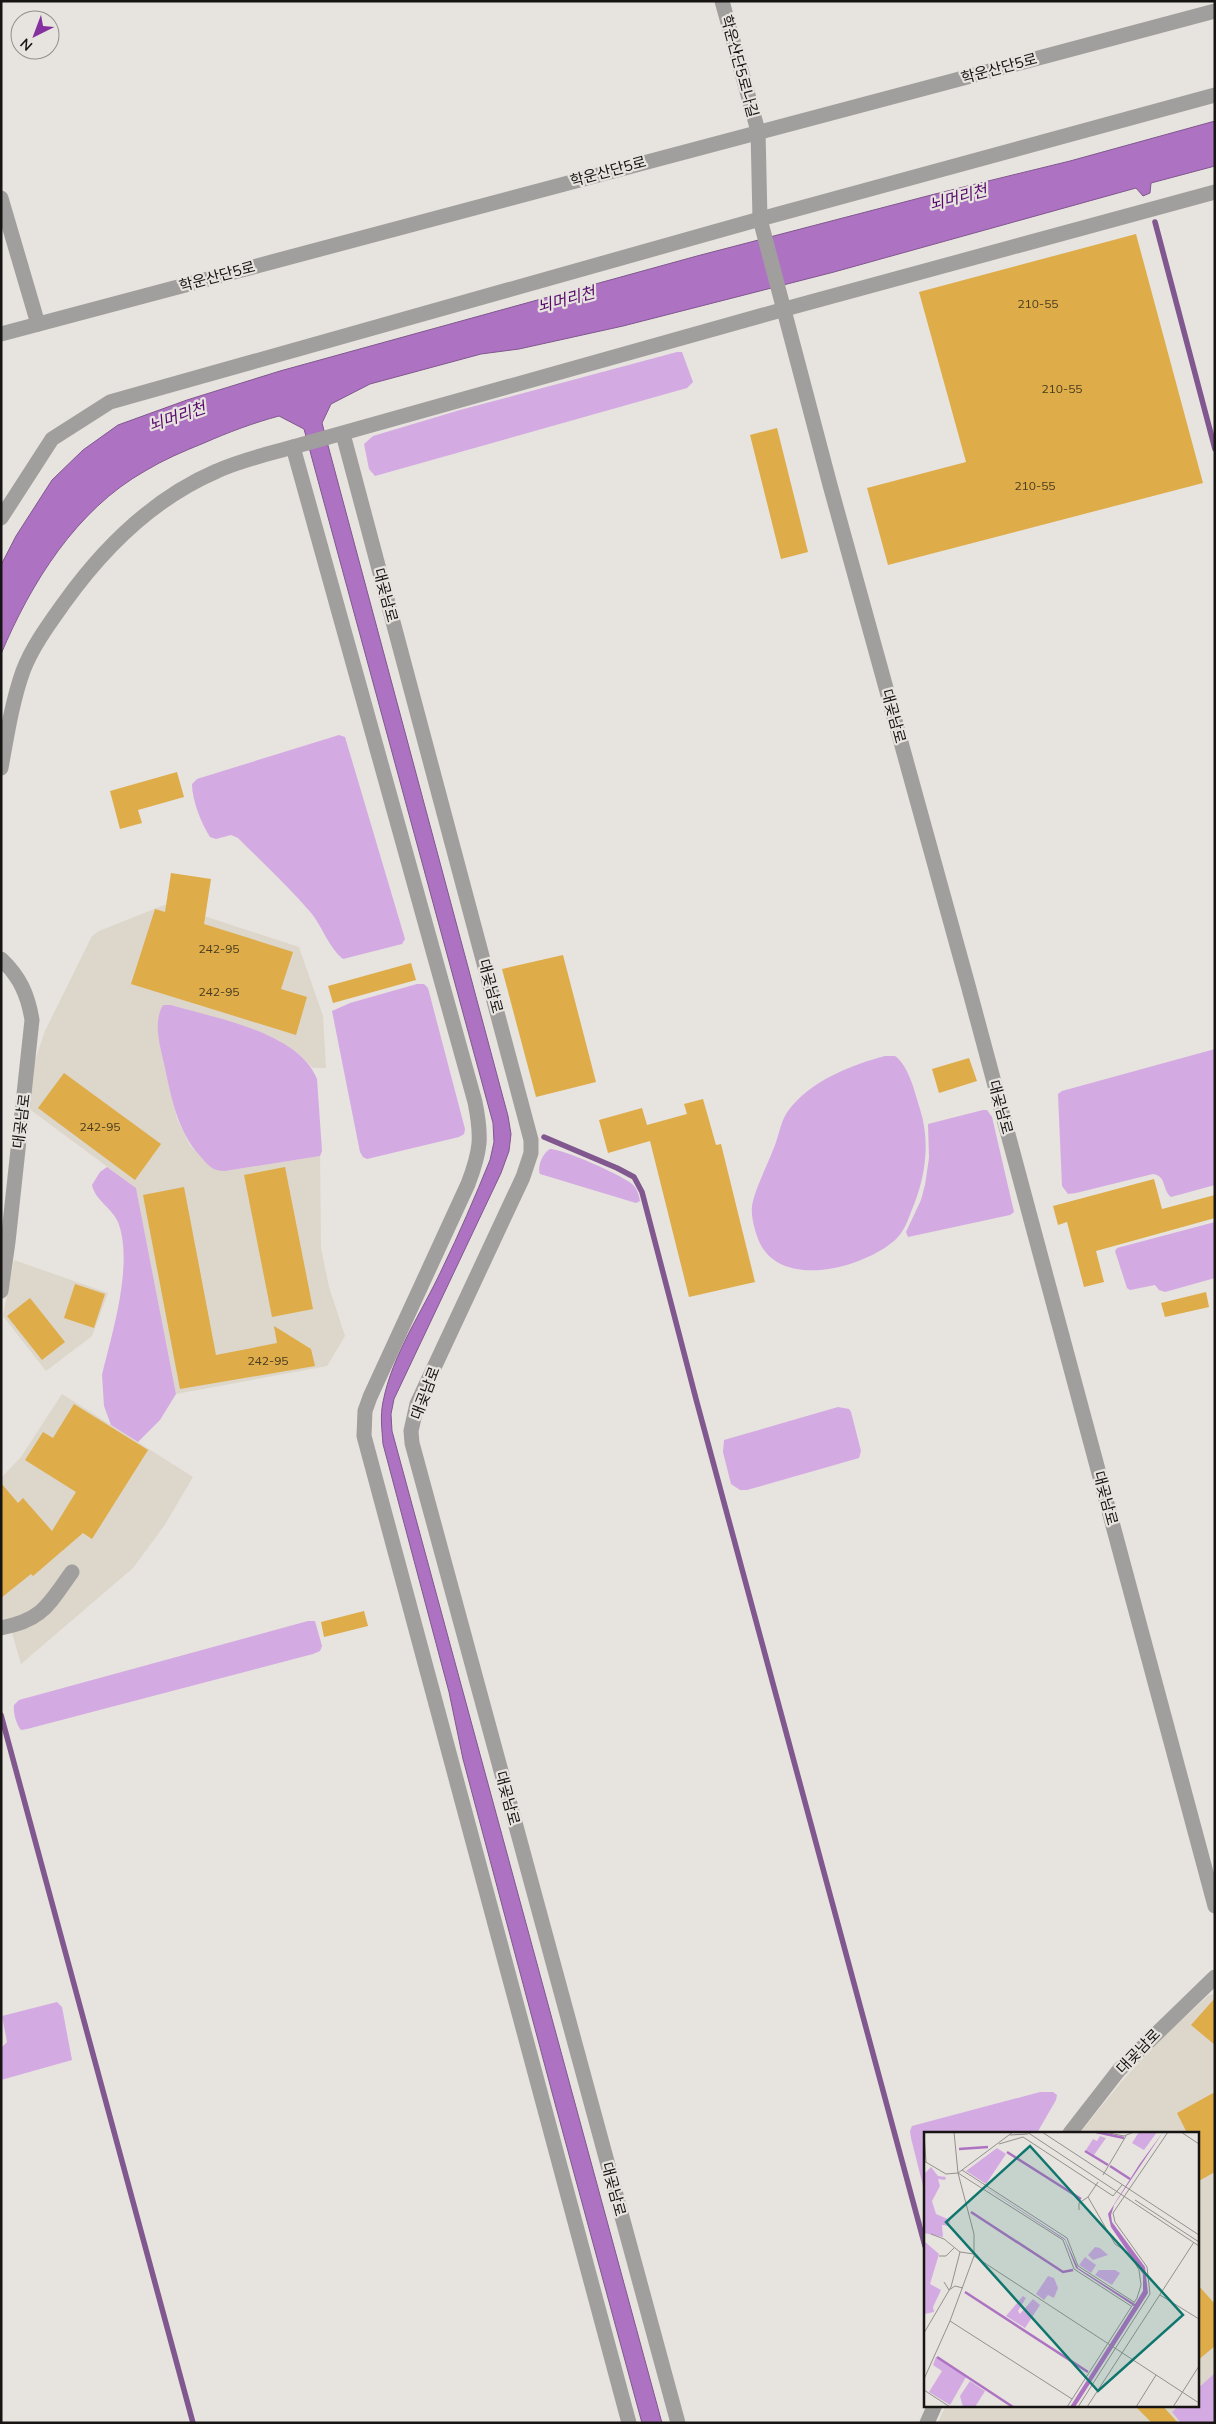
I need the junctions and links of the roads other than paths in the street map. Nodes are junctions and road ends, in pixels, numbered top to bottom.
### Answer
1 (722, 1) edge
2 (1215, 11) edge
3 (1215, 95) edge
4 (758, 131) junction
5 (1215, 192) edge
6 (1, 198) edge
7 (760, 219) junction
8 (785, 309) junction
9 (38, 324) junction
10 (1, 334) edge
11 (343, 434) junction
12 (293, 447) junction
13 (1, 518) edge
14 (1, 768) edge
15 (1, 959) edge
16 (1, 1291) edge
17 (72, 1572) dead end
18 (1, 1628) edge
19 (1215, 1906) edge
20 (1215, 1977) edge
21 (1071, 2132) edge
22 (935, 2406) edge
23 (629, 2423) edge
24 (678, 2423) edge
25 (927, 2423) edge

1 - 4 street, 학운산단5로나길
2 - 4 street, 학운산단5로
3 - 7 street
4 - 7 street, 학운산단5로나길
4 - 9 street, 학운산단5로
5 - 8 street
6 - 9 street
7 - 8 street, 대곶남로
7 - 13 street
8 - 11 street
8 - 19 street, 대곶남로
9 - 10 street, 학운산단5로
11 - 12 street
11 - 24 street, 대곶남로
12 - 14 street
12 - 23 street
15 - 16 street, 대곶남로
17 - 18 street
20 - 21 street, 대곶남로
22 - 25 street

